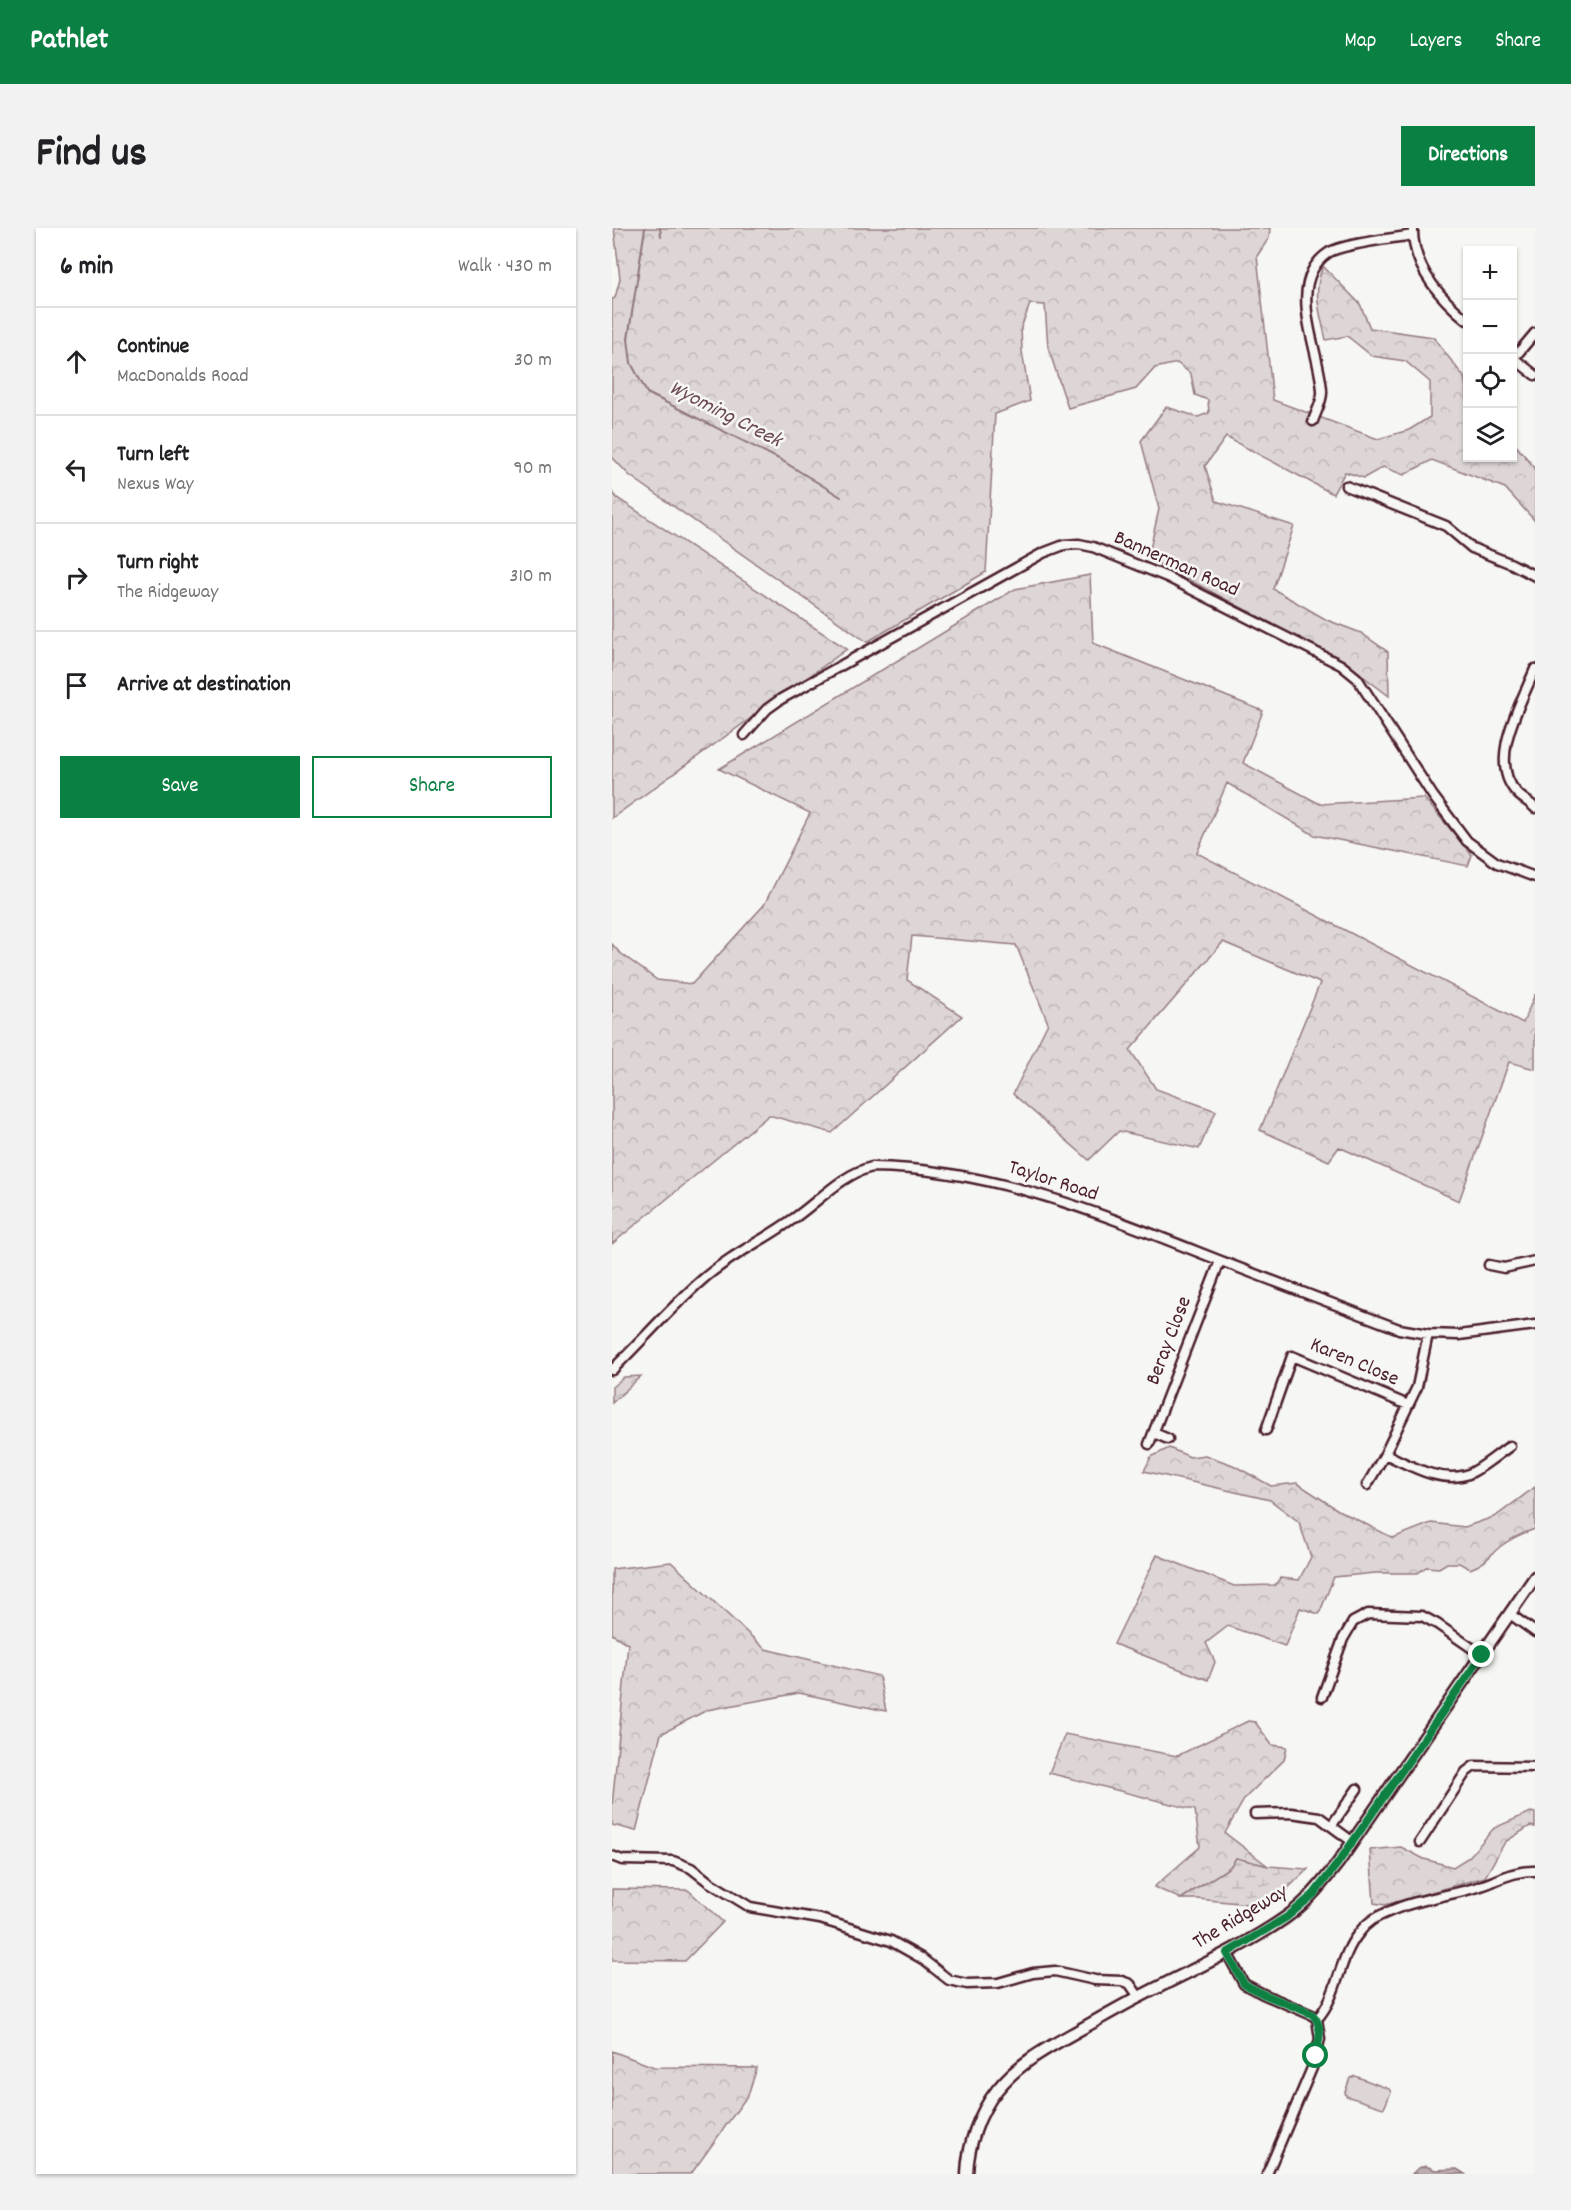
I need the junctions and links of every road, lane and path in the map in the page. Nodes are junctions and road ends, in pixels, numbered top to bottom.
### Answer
1 (1413, 231) edge
2 (1463, 316) edge
3 (1535, 333) edge
4 (1516, 354) edge
5 (1517, 360) edge
6 (1535, 375) edge
7 (1313, 421) dead end
8 (1346, 486) dead end
9 (1535, 576) edge
10 (1535, 669) edge
11 (744, 735) dead end
12 (1535, 808) edge
13 (1534, 874) edge
14 (1220, 1261) junction
15 (1535, 1262) edge
16 (1489, 1265) dead end
17 (1535, 1325) edge
18 (1428, 1334) junction
19 (612, 1370) edge
20 (1408, 1405) junction
21 (1266, 1430) dead end
22 (1154, 1433) junction
23 (1168, 1438) dead end
24 (1149, 1444) dead end
25 (1510, 1446) dead end
26 (1386, 1454) junction
27 (1367, 1485) dead end
28 (1535, 1577) edge
29 (1509, 1614) junction
30 (1535, 1632) edge
31 (1482, 1655) junction
32 (1322, 1696) dead end
33 (1535, 1767) edge
34 (1357, 1789) dead end
35 (1255, 1814) dead end
36 (1332, 1825) junction
37 (1353, 1842) junction
38 (1420, 1842) dead end
39 (612, 1856) edge
40 (1535, 1870) edge
41 (1227, 1953) junction
42 (1139, 1997) junction
43 (1317, 2019) junction
44 (967, 2174) edge
45 (1267, 2174) edge

1 - 2 street
1 - 7 street
3 - 4 street
5 - 6 street
8 - 9 street
10 - 12 street
11 - 13 street, Bannerman Road
14 - 18 street, Taylor Road
14 - 19 street, Taylor Road
14 - 22 street, Beray Close
15 - 16 street
17 - 18 street, Taylor Road
18 - 20 street
20 - 21 street, Karen Close
20 - 26 street
22 - 23 street
22 - 24 street, Beray Close
25 - 26 street
26 - 27 street
28 - 29 street, The Ridgeway
29 - 30 street
29 - 31 street, The Ridgeway
31 - 32 street
31 - 37 street, The Ridgeway
33 - 38 street
34 - 36 street
35 - 36 street
36 - 37 street
37 - 41 street, The Ridgeway
39 - 42 street
40 - 43 street
41 - 42 street, The Ridgeway
41 - 43 street
42 - 44 street, The Ridgeway
43 - 45 street

